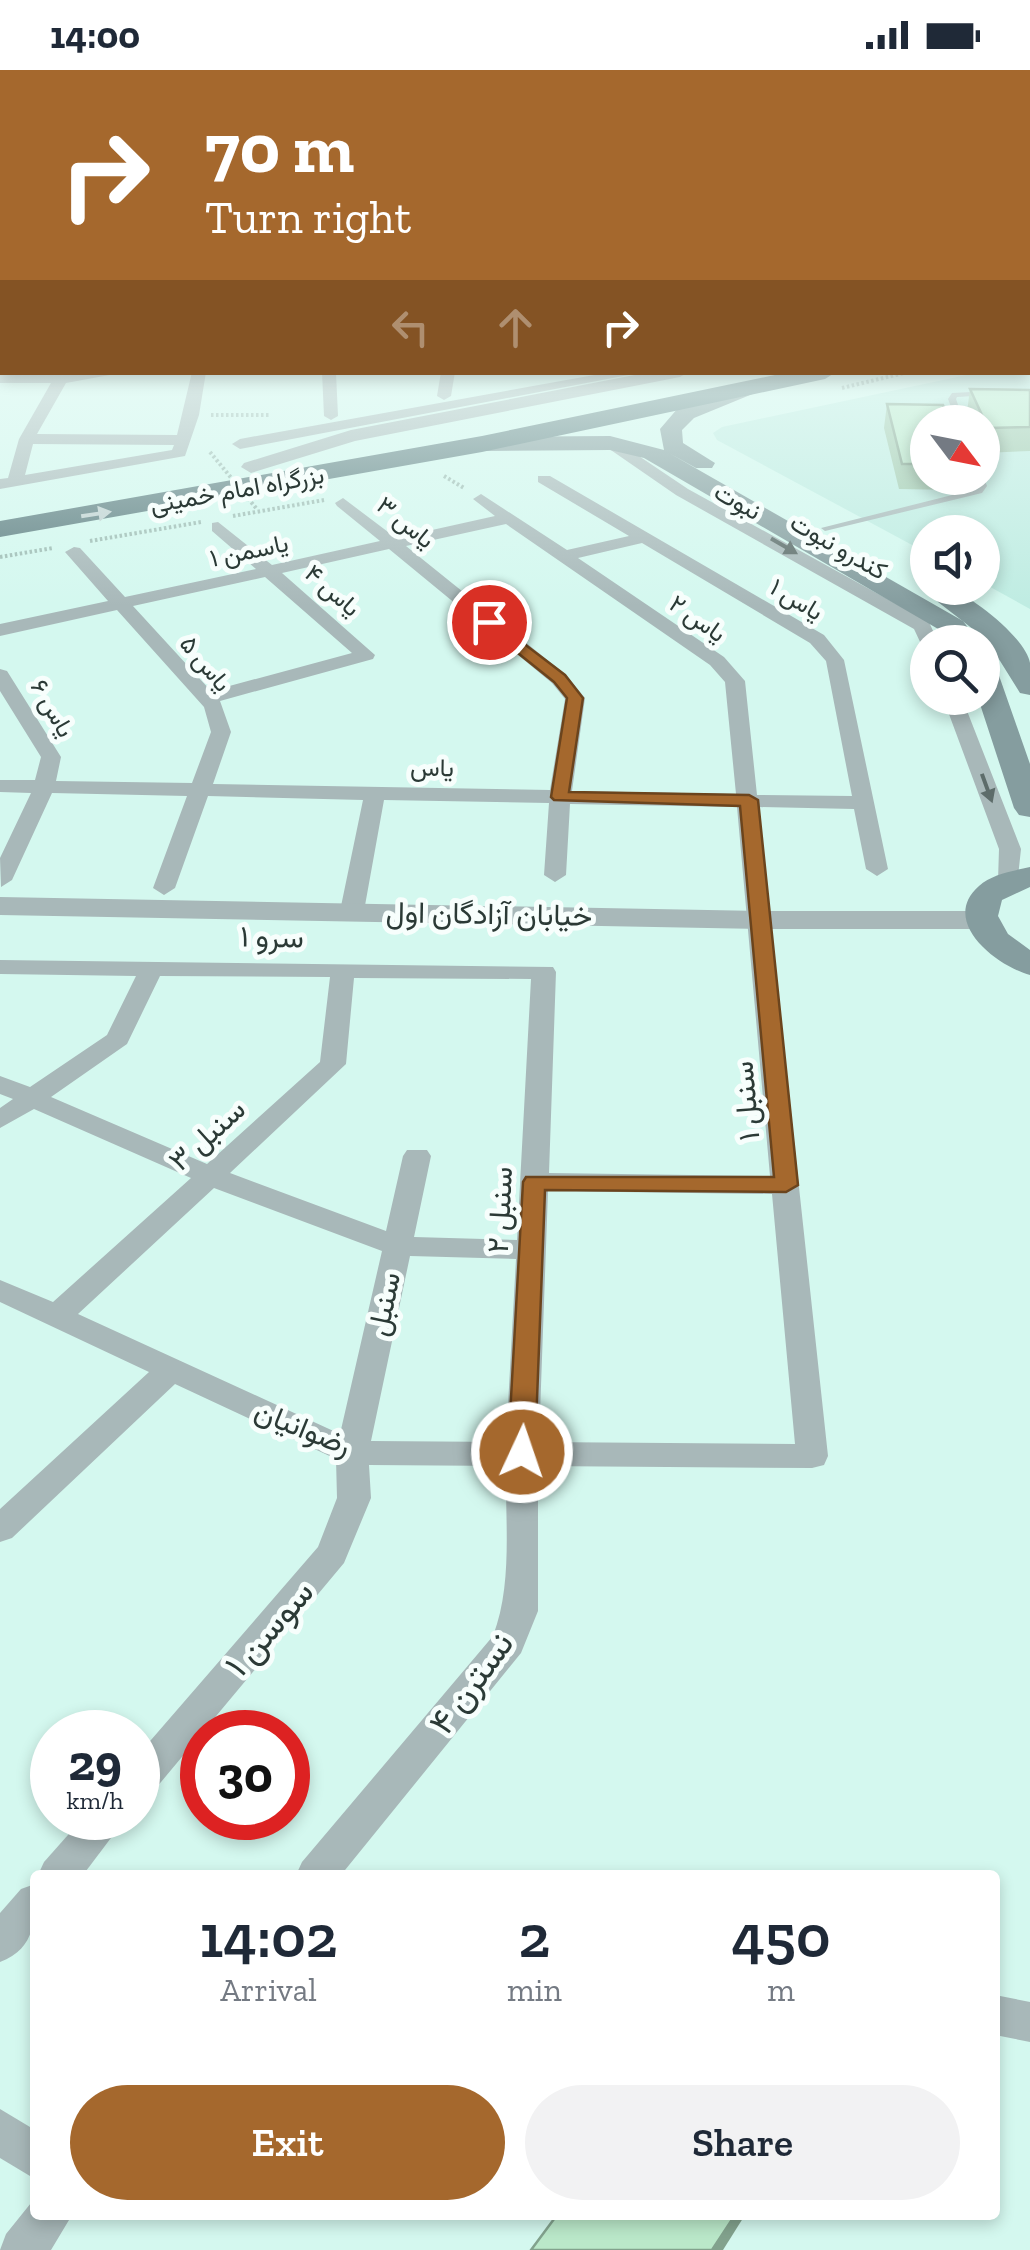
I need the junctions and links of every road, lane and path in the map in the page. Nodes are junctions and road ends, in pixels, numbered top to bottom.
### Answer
1 (49, 403) edge
2 (194, 403) edge
3 (331, 403) edge
4 (494, 403) edge
5 (522, 403) edge
6 (630, 403) edge
7 (661, 403) edge
8 (708, 403) edge
9 (192, 415) junction
10 (271, 416) dead end
11 (331, 416) dead end
12 (610, 443) junction
13 (482, 444) junction
14 (24, 448) junction
15 (180, 448) junction
16 (210, 452) dead end
17 (0, 456) edge
18 (245, 456) junction
19 (544, 479) dead end
20 (8, 483) edge
21 (962, 495) edge
22 (481, 498) dead end
23 (343, 503) dead end
24 (0, 508) edge
25 (256, 508) dead end
26 (509, 518) junction
27 (218, 527) dead end
28 (825, 528) junction
29 (0, 529) edge
30 (643, 538) junction
31 (394, 543) junction
32 (74, 552) dead end
33 (565, 556) junction
34 (902, 570) dead end
35 (269, 571) junction
36 (121, 603) junction
37 (960, 605) edge
38 (920, 625) edge
39 (951, 625) edge
40 (0, 630) edge
41 (0, 676) edge
42 (1030, 686) edge
43 (207, 698) junction
44 (958, 715) edge
45 (998, 715) edge
46 (0, 786) edge
47 (44, 787) junction
48 (201, 790) junction
49 (374, 793) junction
50 (560, 797) junction
51 (749, 800) junction
52 (862, 802) junction
53 (1030, 808) edge
54 (877, 870) dead end
55 (554, 875) dead end
56 (1019, 879) edge
57 (1, 880) edge
58 (164, 888) dead end
59 (0, 906) edge
60 (352, 911) junction
61 (762, 920) junction
62 (979, 920) junction
63 (1030, 964) edge
64 (0, 968) edge
65 (152, 968) junction
66 (344, 970) junction
67 (544, 972) joint
68 (0, 1084) edge
69 (33, 1097) junction
70 (0, 1120) edge
71 (417, 1156) dead end
72 (210, 1176) junction
73 (534, 1182) junction
74 (786, 1185) junction
75 (397, 1246) junction
76 (531, 1250) junction
77 (0, 1290) edge
78 (56, 1317) junction
79 (170, 1371) junction
80 (522, 1452) junction
81 (352, 1453) junction
82 (812, 1456) joint
83 (0, 1530) edge
84 (160, 1756) edge
85 (88, 1840) edge
86 (62, 1870) edge
87 (329, 1870) edge
88 (30, 1908) edge
89 (0, 1943) edge
90 (1000, 2016) edge
91 (1030, 2022) edge
92 (0, 2132) edge
93 (30, 2153) edge
94 (45, 2220) edge
95 (22, 2250) edge

1 - 14 street
2 - 9 street
3 - 11 street
4 - 18 street
5 - 18 street
6 - 18 highway, بزرگراه امام خمینی
7 - 13 highway, بزرگراه امام خمینی
8 - 28 main road, نبوت
9 - 10 path
9 - 15 street
12 - 13 main road, نبوت
12 -> 38 street, کندرو نبوت
12 - 39 main road, نبوت
29 -> 13 highway, بزرگراه امام خمینی
14 - 15 street
14 - 17 street
14 - 20 street
15 - 18 path
15 - 20 street
16 - 25 path, bridge
18 - 24 highway, بزرگراه امام خمینی
19 - 30 street, یاس ۱
21 - 28 lane
22 - 26 street, یاس ۲
23 - 31 street, یاس ۳
26 - 31 street, یاسمن ۱
26 - 33 street, یاس ۲
27 - 35 street, یاس ۴
28 - 34 main road, نبوت
30 - 33 street
30 - 52 street, یاس ۱
31 - 35 street, یاسمن ۱
31 - 50 street, یاس ۳
32 - 36 street, یاس ۵
33 - 51 street, یاس ۲
35 - 36 street, یاسمن ۱
35 - 43 street, یاس ۴
36 - 40 street, یاسمن ۱
36 - 43 street, یاس ۵
37 - 42 main road
41 - 47 street, یاس ۶
43 - 48 street, یاس ۵
44 -> 56 street
45 - 53 main road
46 - 47 street, یاس
47 - 48 street, یاس
47 - 57 street, یاس ۶
48 - 49 street, یاس
48 - 58 street, یاس ۵
49 - 50 street, یاس
49 - 60 street
50 - 51 street, یاس
50 - 55 street, یاس ۳
51 - 52 street, یاس
51 - 61 street, یاس ۲
52 - 54 street, یاس ۱
56 - 62 main road
59 - 60 street, خیابان آزادگان اول
60 - 61 street, خیابان آزادگان اول
61 - 62 street, خیابان آزادگان اول
61 - 74 street, سنبل ۱
62 - 63 main road
64 - 65 street, سرو ۱
65 - 66 street, سرو ۱
65 - 69 street
66 - 67 street, سرو ۱
66 - 72 street, سنبل ۳
67 - 73 street, سنبل ۲
68 - 69 street
69 - 70 street
69 - 72 street
71 - 75 street, سنبل
72 - 75 street
72 - 78 street, سنبل ۳
73 - 74 street
73 - 76 street, سنبل ۲
74 - 82 street, سنبل ۱
75 - 76 street
75 - 81 street, سنبل
76 - 80 street, سنبل ۲
77 - 78 street, رضوانیان
78 - 79 street, رضوانیان
79 - 81 street, رضوانیان
79 - 83 street
80 - 81 street, رضوانیان
80 - 82 street, رضوانیان
80 - 87 street, نسترن ۴
81 - 84 street, سوسن ۱
85 - 86 street
88 - 89 street
90 - 91 street
92 - 93 street
94 - 95 street

